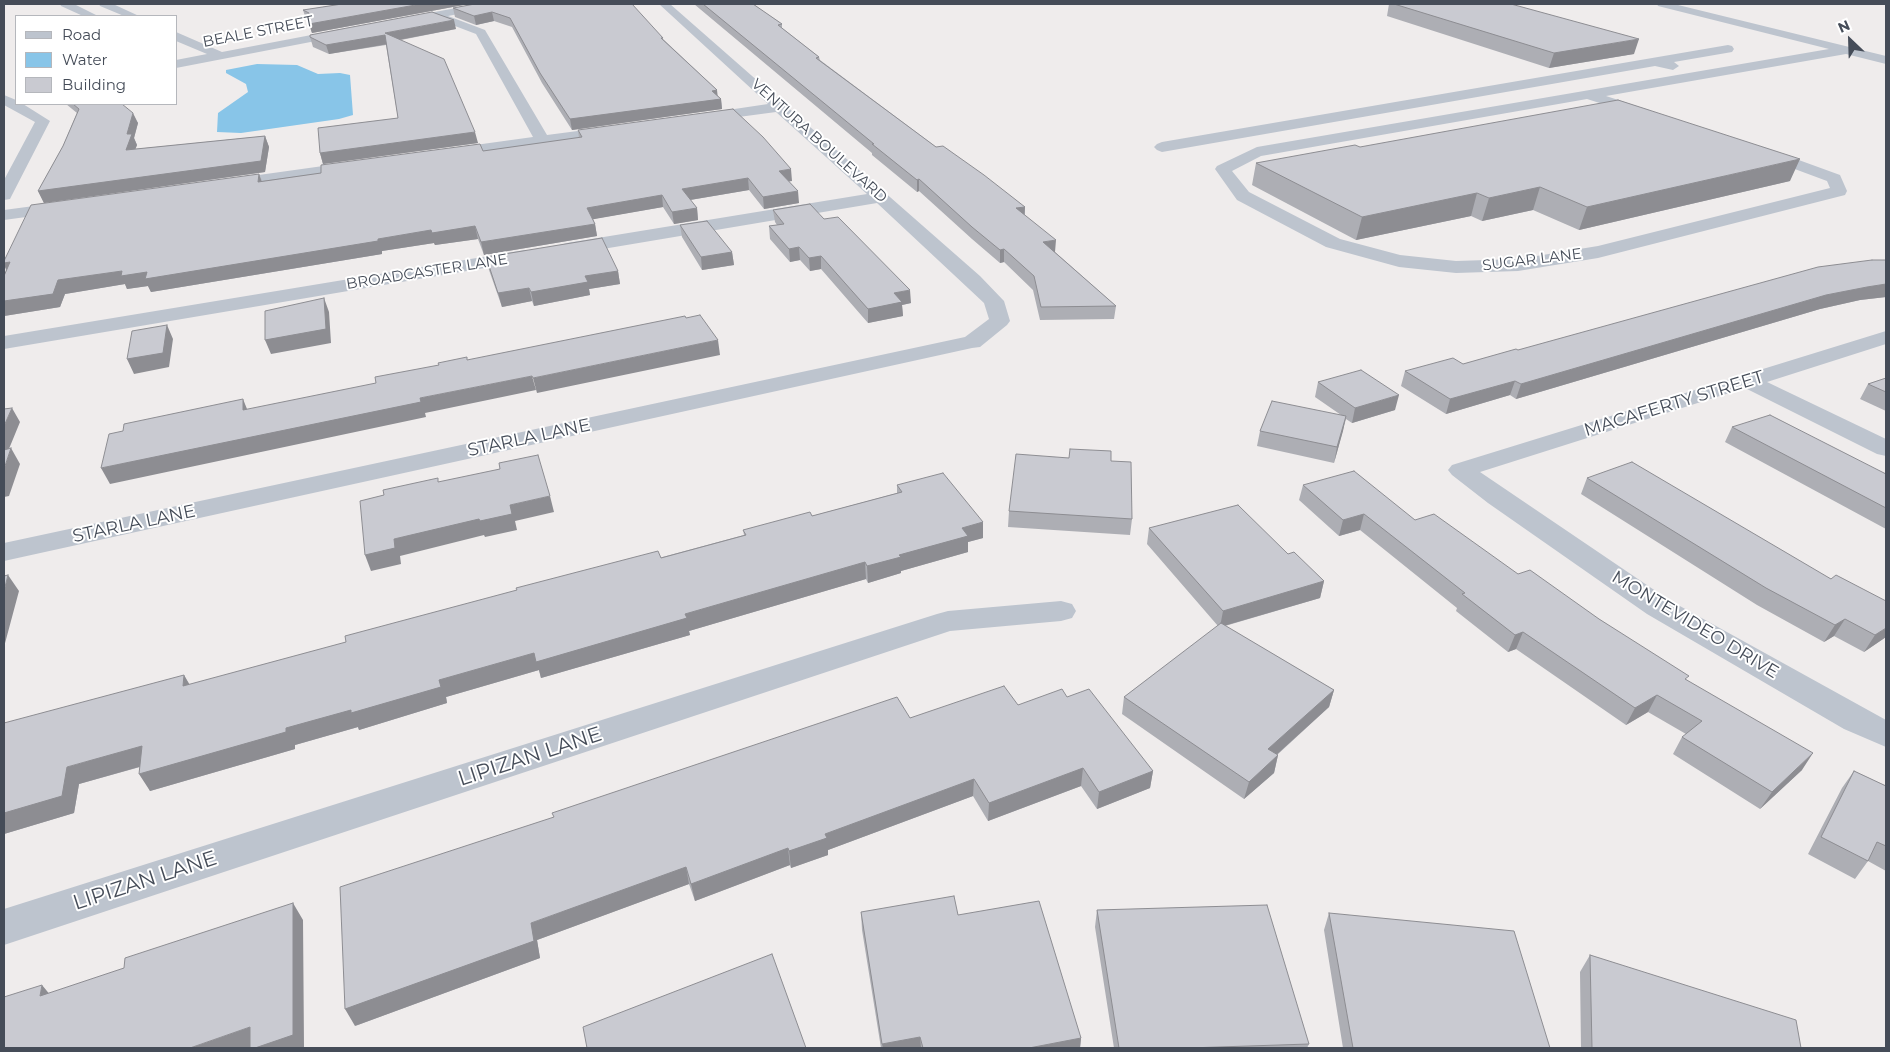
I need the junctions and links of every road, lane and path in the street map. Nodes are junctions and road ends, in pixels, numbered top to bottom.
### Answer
1 (65, 4) edge
2 (104, 4) edge
3 (494, 4) edge
4 (664, 4) edge
5 (1662, 4) edge
6 (90, 15) edge
7 (131, 15) edge
8 (435, 15) junction
9 (386, 24) edge
10 (178, 30) edge
11 (357, 30) edge
12 (1728, 50) dead end
13 (1847, 50) junction
14 (221, 56) junction
15 (1886, 60) edge
16 (179, 61) edge
17 (1655, 62) junction
18 (1807, 69) dead end
19 (1700, 74) junction
20 (1742, 82) dead end
21 (1723, 85) dead end
22 (1586, 94) junction
23 (1646, 99) dead end
24 (1618, 104) junction
25 (15, 105) edge
26 (781, 107) junction
27 (1661, 119) edge
28 (686, 120) edge
29 (628, 128) edge
30 (1251, 132) junction
31 (542, 140) junction
32 (1162, 146) dead end
33 (1284, 147) junction
34 (1749, 148) edge
35 (434, 155) edge
36 (375, 164) edge
37 (208, 187) edge
38 (4, 195) edge
39 (881, 197) junction
40 (81, 204) edge
41 (4, 215) edge
42 (973, 280) joint
43 (1886, 337) edge
44 (4, 343) edge
45 (1748, 381) junction
46 (1886, 449) edge
47 (1461, 470) joint
48 (4, 552) edge
49 (1062, 611) dead end
50 (1886, 734) edge
51 (4, 927) edge

1 - 6 street
2 - 7 street
3 - 8 street
4 - 26 street, VENTURA BOULEVARD
5 - 13 street
8 - 9 street
8 - 31 street
10 - 14 street
11 - 14 street, BEALE STREET
12 - 17 street
13 - 15 street
13 - 19 street, SUGAR LANE
14 - 16 street, BEALE STREET
17 - 19 street
17 - 30 street
18 - 20 street
19 - 21 street
19 - 22 street, SUGAR LANE
22 - 24 street, SUGAR LANE
22 - 33 street, SUGAR LANE
23 - 24 street
24 - 27 street, SUGAR LANE
25 - 38 street
26 - 28 street
26 - 39 street, VENTURA BOULEVARD
29 - 31 street
30 - 32 street
30 - 33 street
31 - 35 street
33 - 34 street, SUGAR LANE
36 - 37 street
39 - 42 street, VENTURA BOULEVARD
39 - 44 street, BROADCASTER LANE
40 - 41 street
42 - 48 street, STARLA LANE
43 - 45 street, MACAFERTY STREET
45 - 46 street
45 - 47 street, MACAFERTY STREET
47 - 50 street, MONTEVIDEO DRIVE
49 - 51 street, LIPIZAN LANE

